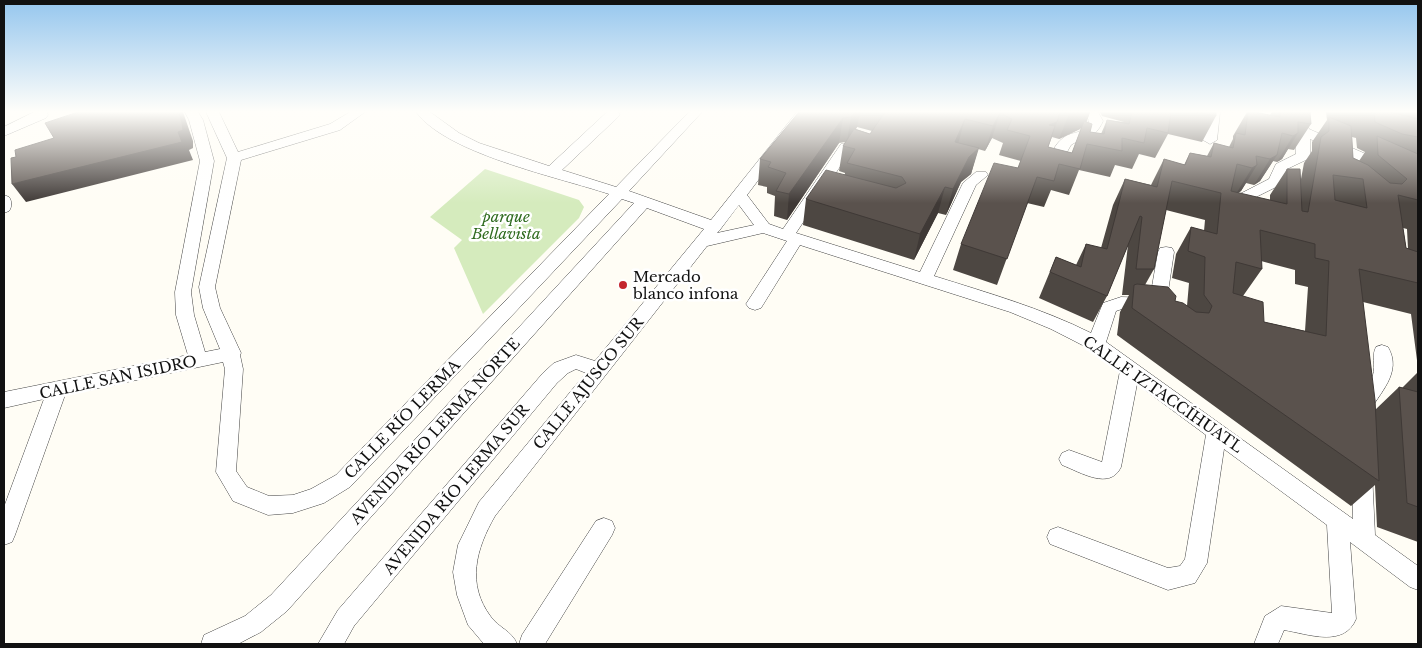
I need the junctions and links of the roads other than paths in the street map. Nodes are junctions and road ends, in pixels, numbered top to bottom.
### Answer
1 (202, 142) edge
2 (226, 142) edge
3 (285, 142) edge
4 (465, 142) edge
5 (583, 142) edge
6 (667, 142) edge
7 (780, 142) edge
8 (1066, 142) edge
9 (1304, 142) edge
10 (1333, 142) edge
11 (1341, 146) junction
12 (846, 147) edge
13 (234, 158) junction
14 (1054, 163) edge
15 (1343, 164) edge
16 (552, 171) junction
17 (981, 175) dead end
18 (1418, 182) edge
19 (818, 188) junction
20 (618, 192) junction
21 (837, 193) edge
22 (739, 195) junction
23 (4, 200) edge
24 (1239, 200) edge
25 (644, 202) junction
26 (4, 208) edge
27 (223, 211) junction
28 (199, 214) junction
29 (714, 227) junction
30 (764, 228) junction
31 (792, 237) junction
32 (702, 242) junction
33 (1166, 252) dead end
34 (925, 278) junction
35 (755, 304) dead end
36 (1157, 305) junction
37 (1170, 319) edge
38 (1096, 344) junction
39 (1382, 352) dead end
40 (232, 353) junction
41 (198, 360) junction
42 (1130, 369) junction
43 (598, 370) junction
44 (57, 390) junction
45 (4, 400) edge
46 (1360, 424) edge
47 (1217, 431) junction
48 (1361, 453) edge
49 (1069, 459) dead end
50 (1337, 519) junction
51 (604, 528) dead end
52 (4, 535) edge
53 (1058, 538) dead end
54 (1364, 539) junction
55 (1418, 579) edge
56 (213, 644) edge
57 (330, 644) edge
58 (505, 644) edge
59 (531, 644) edge
60 (1266, 644) edge

1 - 28 street
2 - 13 street
3 - 13 street
4 - 16 street
5 - 16 street
6 - 20 street, CALLE RÍO LERMA
7 - 22 street, CALLE AJUSCO SUR
8 - 14 street
9 - 24 street
10 - 11 street
11 - 15 street
11 - 18 street
12 - 19 street
13 - 27 street
16 - 20 street
17 - 34 street
19 - 21 street
19 - 31 street
20 - 25 street
20 - 40 street, CALLE RÍO LERMA
22 - 29 street, CALLE AJUSCO SUR
22 - 30 street
23 - 26 street
25 - 29 street
25 - 56 street, AVENIDA RÍO LERMA NORTE
27 - 28 street
27 - 40 street
28 - 41 street
29 - 32 street, CALLE AJUSCO SUR
30 - 31 street, CALLE IZTACCÍHUATL
30 - 32 street
31 - 34 street, CALLE IZTACCÍHUATL
31 - 35 street
32 - 43 street, CALLE AJUSCO SUR
33 - 36 street
34 - 38 street, CALLE IZTACCÍHUATL
36 - 37 street
36 - 38 street
38 - 42 street, CALLE IZTACCÍHUATL
39 - 46 street
40 - 41 street, CALLE SAN ISIDRO
41 - 44 street, CALLE SAN ISIDRO
42 - 47 street, CALLE IZTACCÍHUATL
42 - 49 street
43 - 57 street, AVENIDA RÍO LERMA SUR
43 - 58 street, CALLE AJUSCO SUR
44 - 45 street, CALLE SAN ISIDRO
44 - 52 street
47 - 50 street, CALLE IZTACCÍHUATL
47 - 53 street
48 - 54 street
50 - 54 street, CALLE IZTACCÍHUATL
50 - 60 street
51 - 59 street
54 - 55 street, CALLE IZTACCÍHUATL

